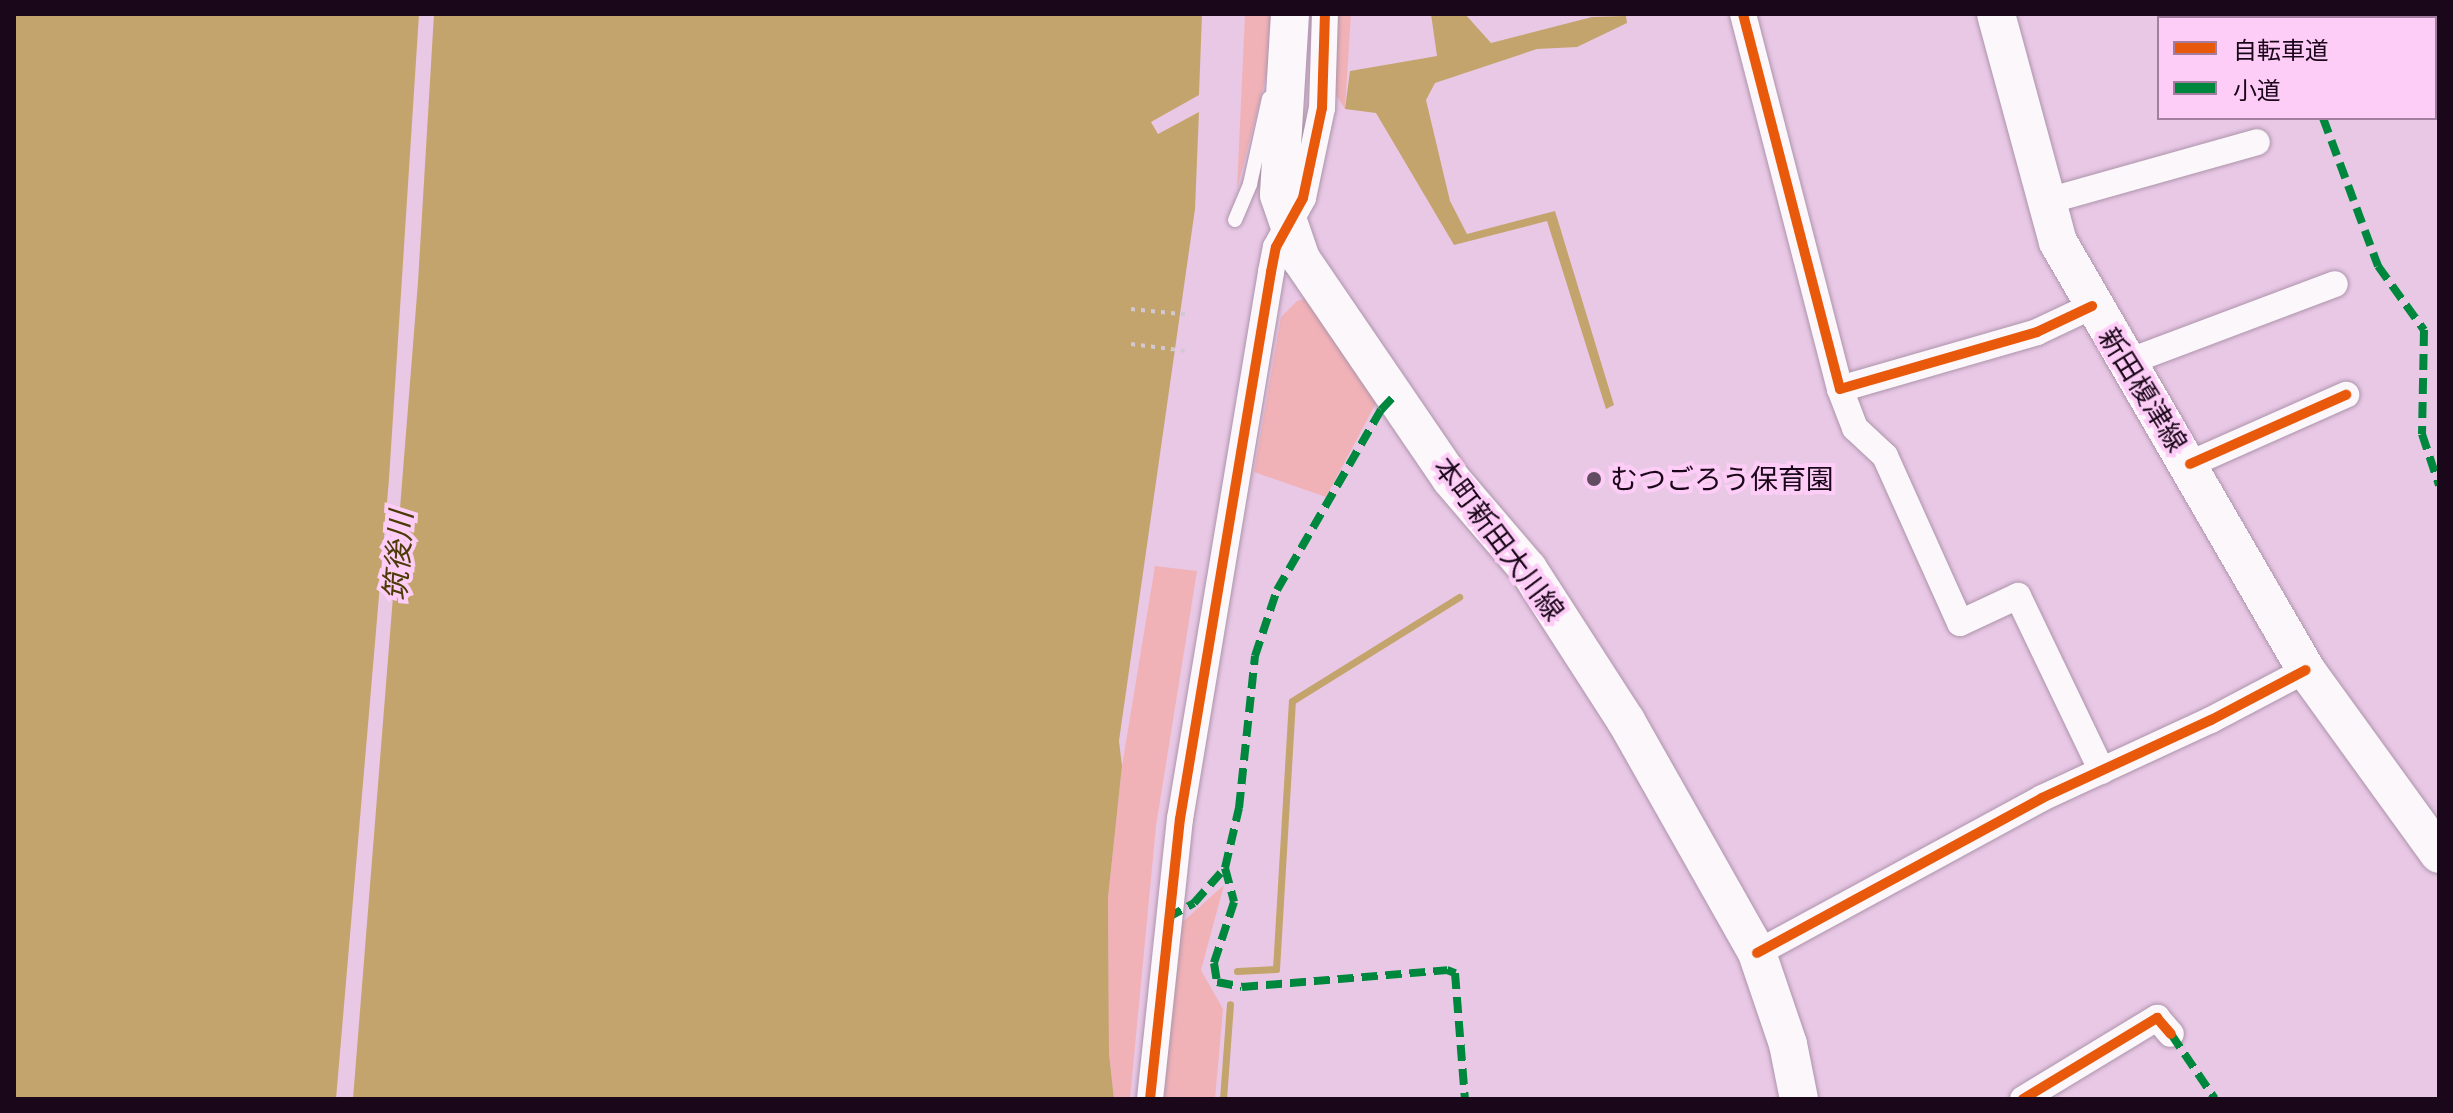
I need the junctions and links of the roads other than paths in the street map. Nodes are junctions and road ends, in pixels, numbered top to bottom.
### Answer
1 (1290, 14) edge
2 (1325, 14) edge
3 (1743, 14) edge
4 (1996, 14) edge
5 (1288, 69) junction
6 (2257, 142) dead end
7 (2044, 202) junction
8 (1235, 220) dead end
9 (1286, 227) junction
10 (2335, 284) dead end
11 (2092, 306) junction
12 (2125, 363) junction
13 (1840, 389) junction
14 (2346, 395) dead end
15 (2190, 464) junction
16 (2306, 670) junction
17 (2102, 771) junction
18 (2439, 854) edge
19 (1757, 953) junction
20 (2171, 1034) dead end
21 (1150, 1099) edge
22 (1799, 1099) edge
23 (2023, 1099) edge

1 - 5 main road, 本町新田大川線
2 - 9 street
3 - 13 street
4 - 7 main road, 新田榎津線
5 - 8 lane
5 - 9 main road, 本町新田大川線
6 - 7 street
7 - 11 main road, 新田榎津線
9 - 19 main road, 本町新田大川線
9 - 21 street
10 - 12 street
11 - 12 main road, 新田榎津線
11 - 13 street
12 - 15 main road, 新田榎津線
13 - 17 street
14 - 15 street
15 - 16 main road, 新田榎津線
16 - 17 street
16 - 18 main road, 新田榎津線
17 - 19 street
19 - 22 main road, 本町新田大川線
20 - 23 street

